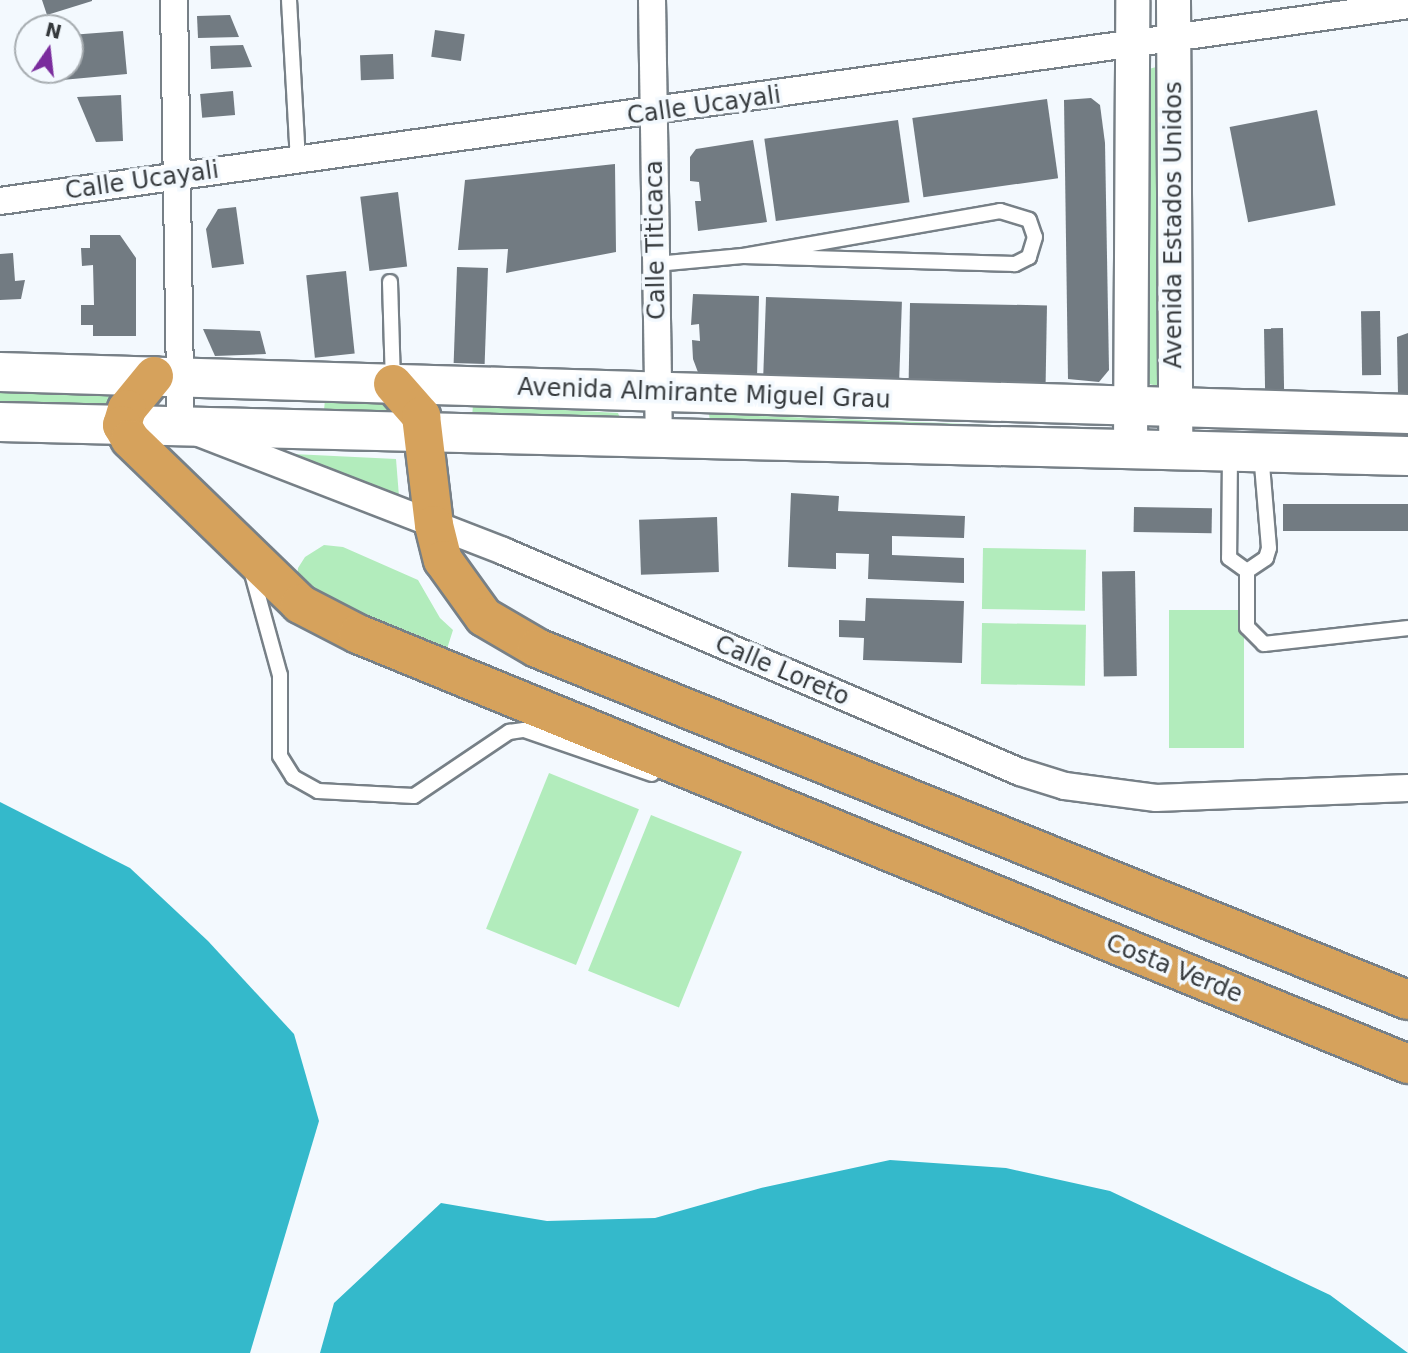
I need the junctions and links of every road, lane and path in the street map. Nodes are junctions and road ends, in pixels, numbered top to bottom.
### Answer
1 (174, 0) edge
2 (289, 0) edge
3 (652, 0) edge
4 (1132, 0) edge
5 (1173, 0) edge
6 (1408, 5) edge
7 (1173, 38) junction
8 (1131, 44) junction
9 (654, 113) junction
10 (298, 160) junction
11 (176, 176) junction
12 (0, 201) edge
13 (743, 256) junction
14 (656, 264) junction
15 (390, 282) dead end
16 (0, 372) edge
17 (166, 377) junction
18 (393, 384) junction
19 (658, 392) junction
20 (1130, 409) junction
21 (1174, 409) junction
22 (1408, 415) edge
23 (0, 422) edge
24 (122, 425) junction
25 (181, 426) junction
26 (425, 433) junction
27 (659, 438) junction
28 (1130, 449) junction
29 (1175, 450) junction
30 (1246, 452) junction
31 (1408, 456) edge
32 (434, 525) junction
33 (248, 558) junction
34 (1248, 571) junction
35 (1408, 628) edge
36 (1408, 788) edge
37 (940, 873) junction
38 (1408, 1000) edge
39 (1408, 1064) edge

1 - 11 street
2 - 10 lane
3 - 9 street, Calle Titicaca
4 - 8 street, Avenida Estados Unidos
5 - 7 street, Avenida Estados Unidos
6 - 7 street, Calle Ucayali
7 - 8 street, Calle Ucayali
7 - 21 street, Avenida Estados Unidos
8 - 9 street, Calle Ucayali
8 - 20 street, Avenida Estados Unidos
9 - 10 street, Calle Ucayali
9 - 14 street, Calle Titicaca
10 - 11 street, Calle Ucayali
11 - 12 street, Calle Ucayali
11 - 17 street
13 - 13 lane
13 - 14 lane
14 - 19 street, Calle Titicaca
15 - 18 lane
16 - 17 main road, Avenida Almirante Miguel Grau
17 - 18 main road, Avenida Almirante Miguel Grau
17 - 24 highway
17 - 25 street
18 - 19 main road, Avenida Almirante Miguel Grau
18 - 26 highway
19 - 20 main road, Avenida Almirante Miguel Grau
19 - 27 street, Calle Titicaca
20 - 21 main road, Avenida Almirante Miguel Grau
20 - 28 street, Avenida Estados Unidos
21 - 22 main road, Avenida Almirante Miguel Grau
21 - 29 street, Avenida Estados Unidos
23 - 24 main road, Avenida Almirante Miguel Grau
24 - 25 main road, Avenida Almirante Miguel Grau
24 - 33 highway, Costa Verde
25 - 26 main road, Avenida Almirante Miguel Grau
25 - 32 street, Calle Loreto
26 - 27 main road, Avenida Almirante Miguel Grau
26 - 32 highway
27 - 28 main road, Avenida Almirante Miguel Grau
28 - 29 main road, Avenida Almirante Miguel Grau
29 - 30 main road, Avenida Almirante Miguel Grau
30 - 31 main road, Avenida Almirante Miguel Grau
30 - 34 lane
30 - 34 lane
32 - 36 street, Calle Loreto
32 - 38 highway
33 - 37 highway, Costa Verde
33 - 37 lane
34 - 35 lane
37 - 39 highway, Costa Verde

